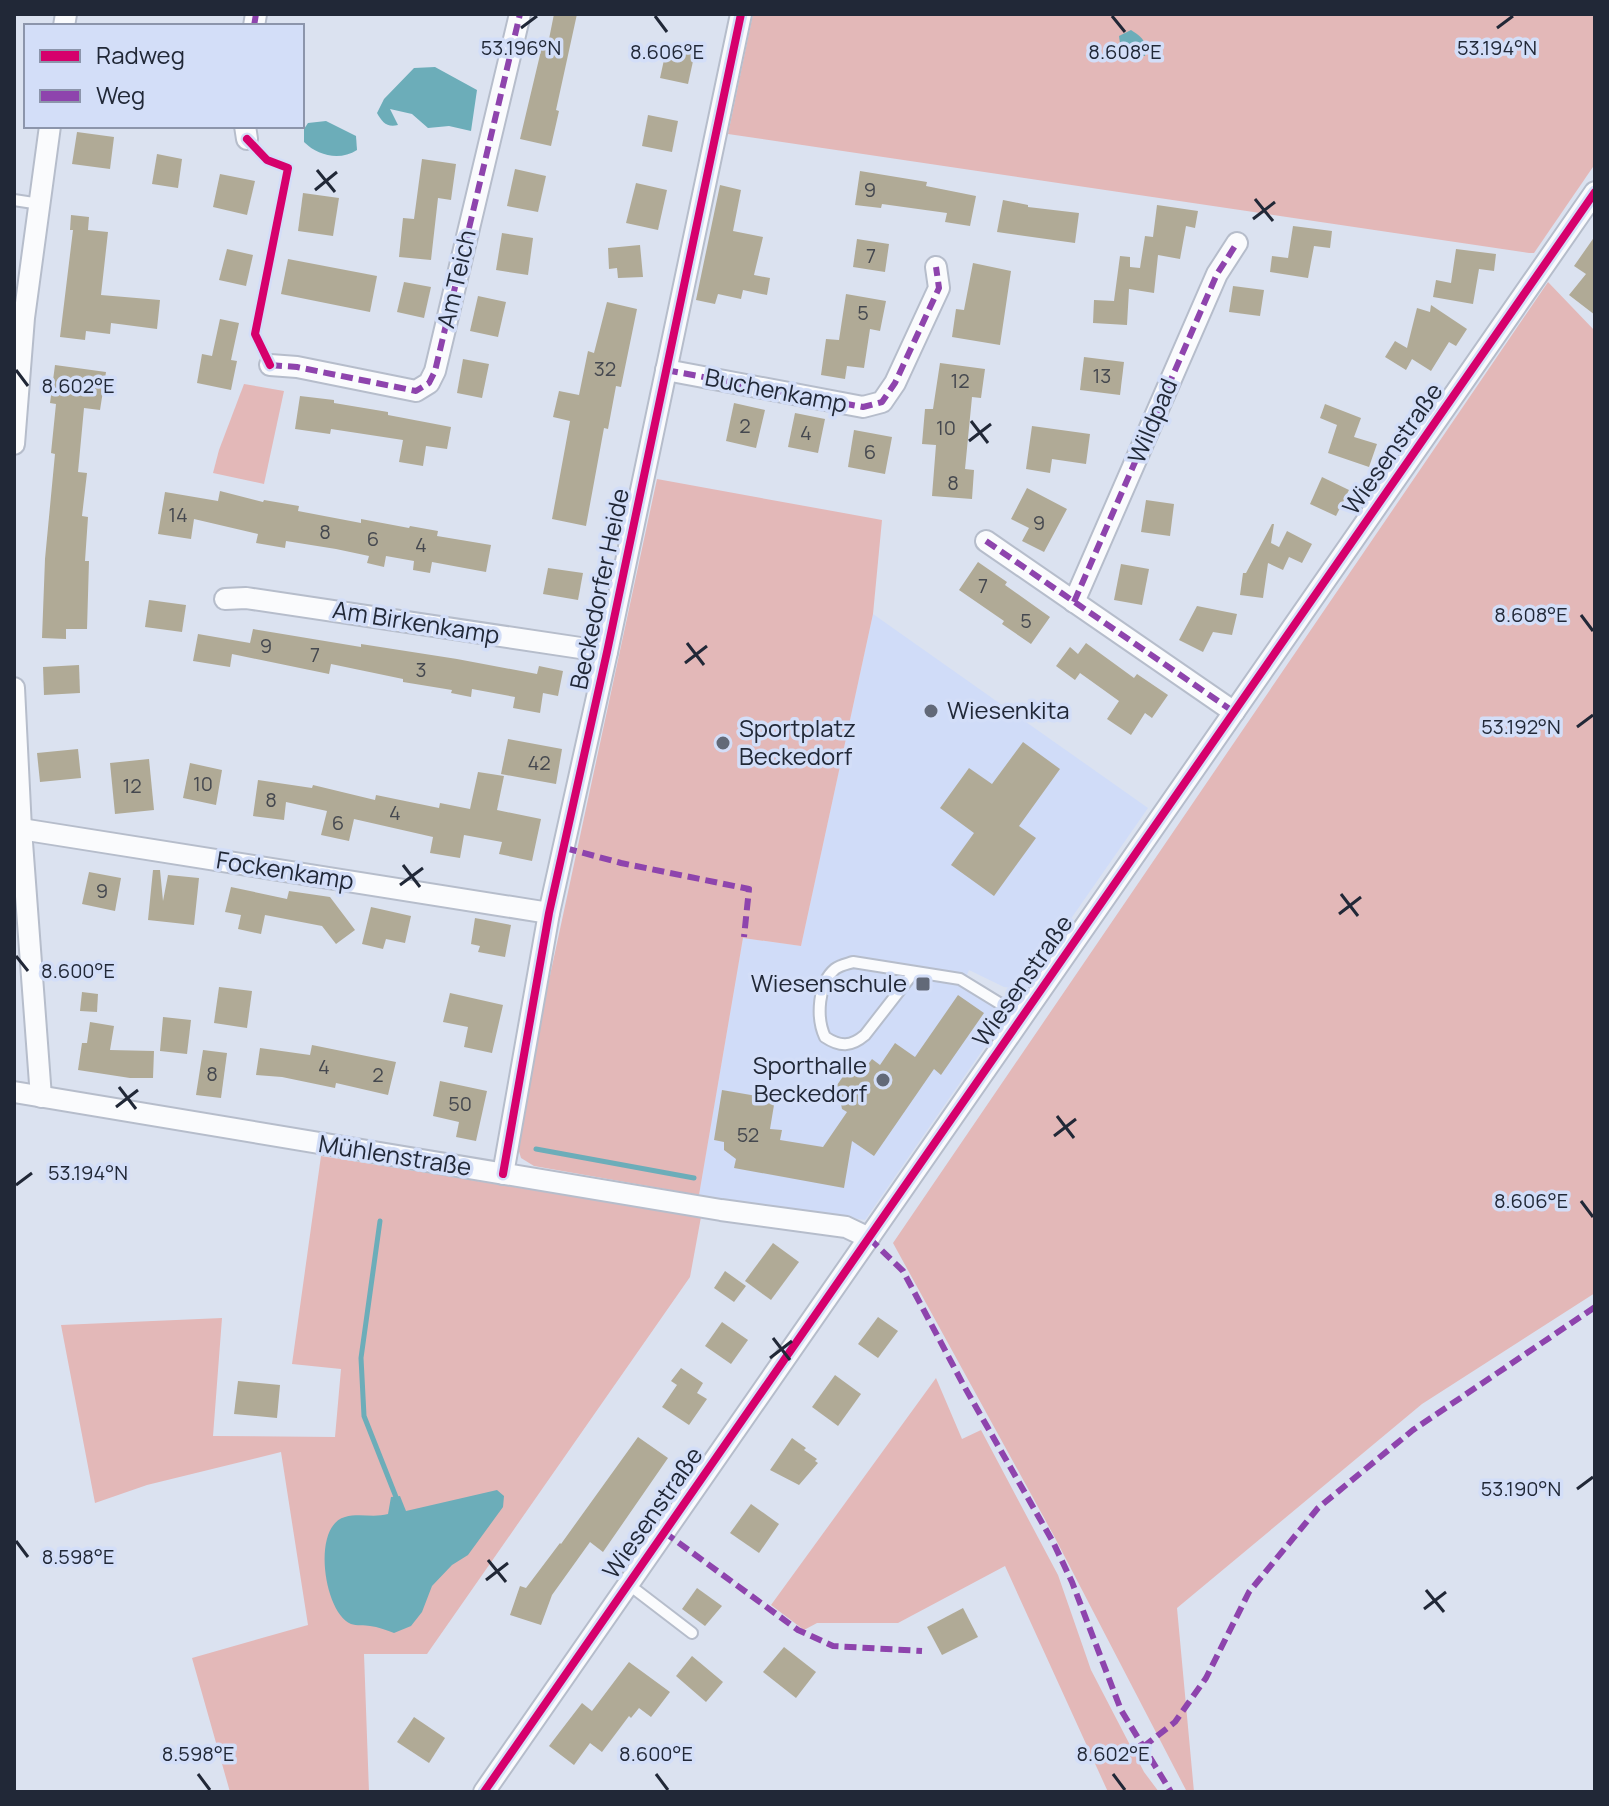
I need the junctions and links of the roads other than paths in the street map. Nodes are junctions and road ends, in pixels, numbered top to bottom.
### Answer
1 (520, 14) edge
2 (741, 14) edge
3 (50, 128) edge
4 (1595, 192) edge
5 (14, 200) edge
6 (40, 204) junction
7 (1237, 243) dead end
8 (936, 267) dead end
9 (270, 365) dead end
10 (666, 370) junction
11 (14, 444) edge
12 (986, 541) dead end
13 (225, 599) dead end
14 (1074, 602) junction
15 (607, 652) junction
16 (14, 688) edge
17 (1234, 712) junction
18 (21, 829) junction
19 (20, 887) edge
20 (549, 913) junction
21 (914, 972) junction
22 (1022, 1017) junction
23 (14, 1092) edge
24 (41, 1097) junction
25 (503, 1174) junction
26 (869, 1238) junction
27 (628, 1584) junction
28 (692, 1633) dead end
29 (484, 1792) edge

1 - 9 street, Am Teich
2 - 10 street, Beckedorfer Heide
3 - 6 street
4 - 17 street, Wiesenstraße
5 - 6 lane
6 - 11 street
7 - 14 street, Wildpad
8 - 10 street, Buchenkamp
10 - 15 street, Beckedorfer Heide
12 - 14 street
13 - 15 street, Am Birkenkamp
14 - 17 street
15 - 20 street, Beckedorfer Heide
16 - 18 street
17 - 22 street, Wiesenstraße
18 - 19 street
18 - 20 street, Fockenkamp
19 - 24 street
20 - 25 street, Beckedorfer Heide
21 - 21 lane
21 - 22 lane
22 - 26 street, Wiesenstraße
23 - 24 street, Mühlenstraße
24 - 25 street, Mühlenstraße
25 - 26 street, Mühlenstraße
26 - 27 street, Wiesenstraße
27 - 28 lane
27 - 29 street, Wiesenstraße

